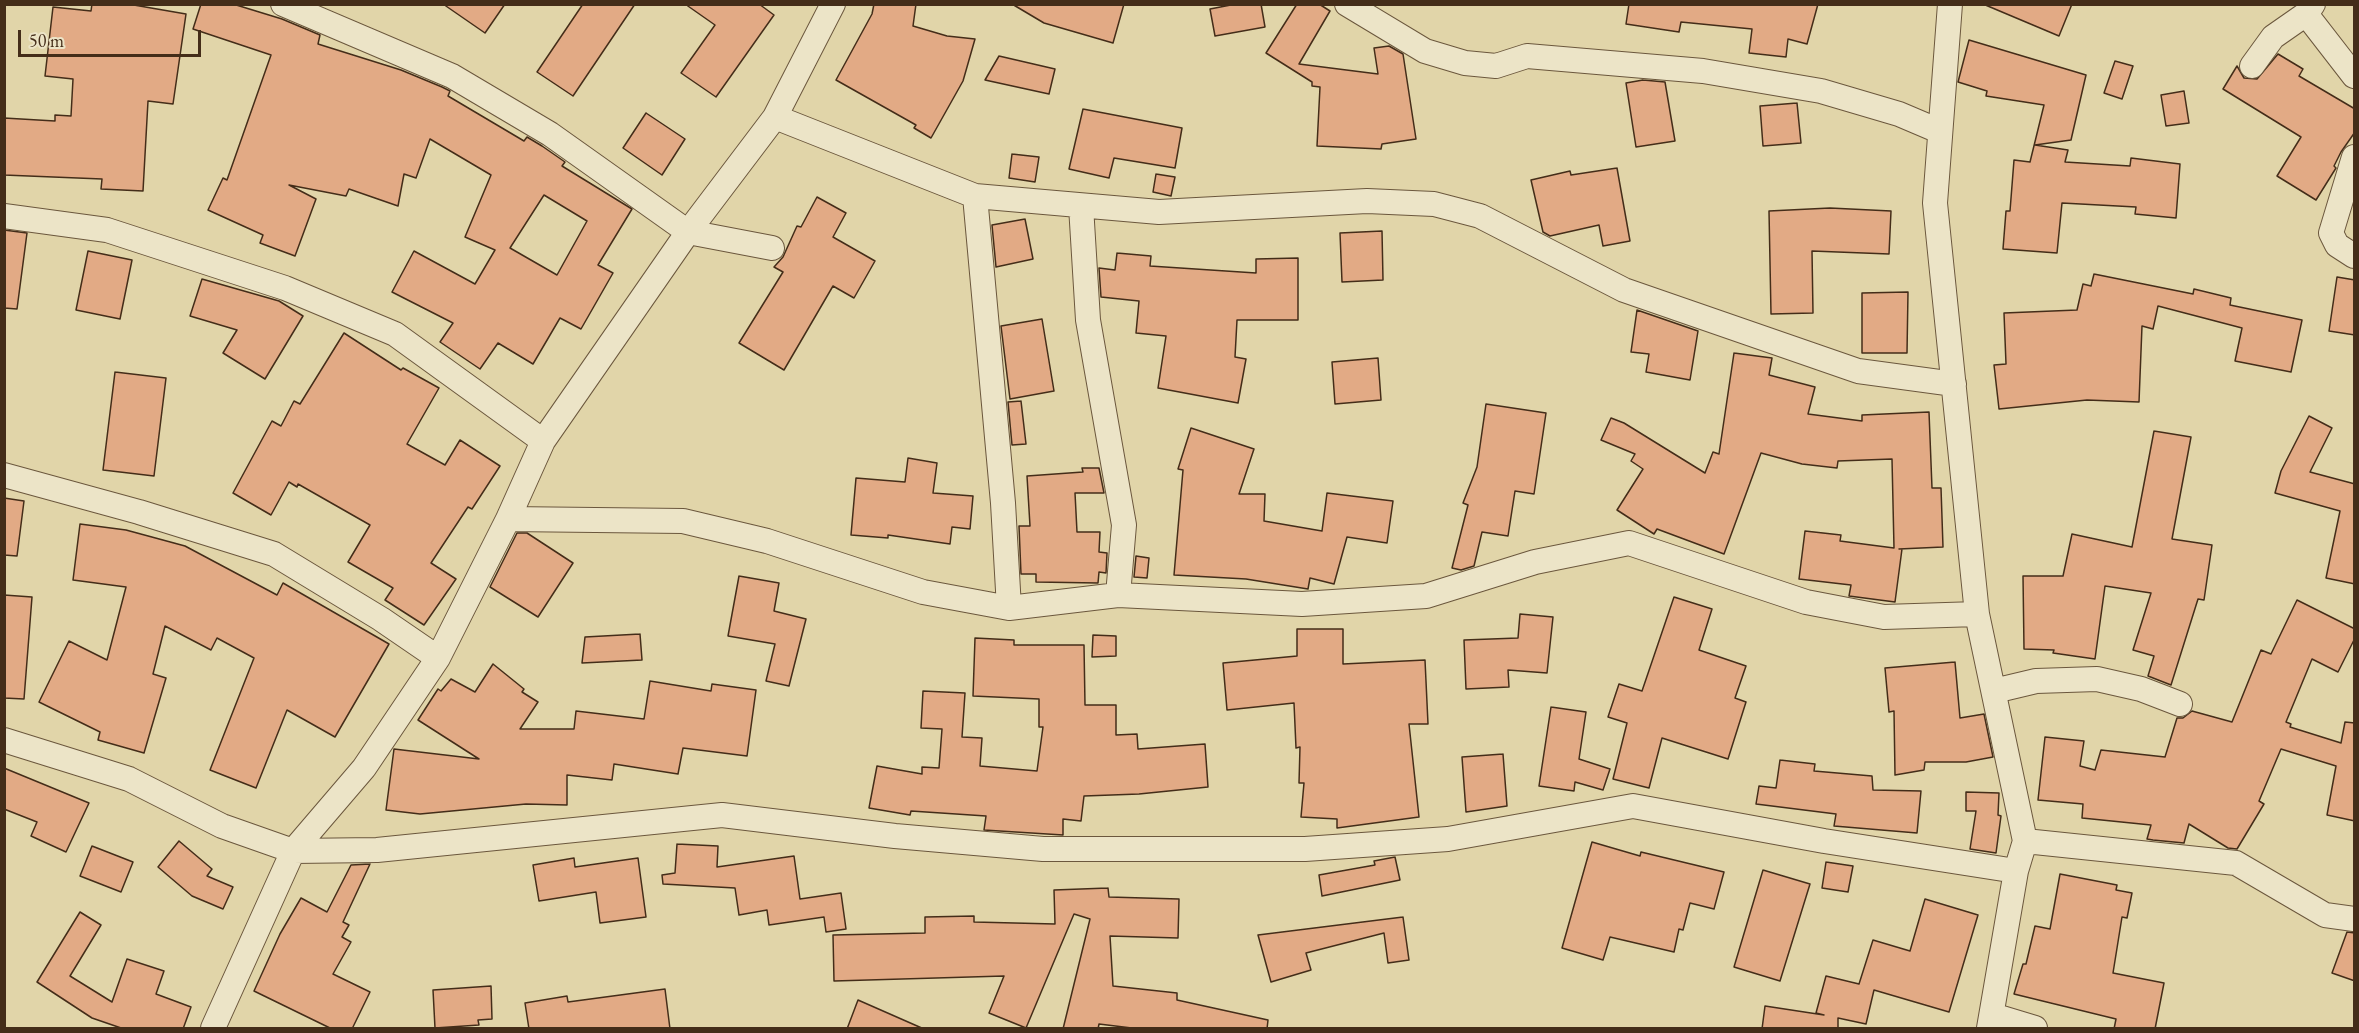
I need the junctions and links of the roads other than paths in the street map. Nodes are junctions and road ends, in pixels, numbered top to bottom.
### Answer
1 (284, 4) edge
2 (834, 4) edge
3 (1347, 4) edge
4 (1950, 4) edge
5 (2309, 9) edge
6 (2252, 66) dead end
7 (2355, 76) edge
8 (775, 117) junction
9 (1939, 131) junction
10 (2355, 157) edge
11 (975, 196) junction
12 (1082, 206) junction
13 (4, 216) edge
14 (688, 232) junction
15 (772, 248) dead end
16 (2355, 256) edge
17 (1954, 384) junction
18 (543, 441) junction
19 (4, 475) edge
20 (508, 519) junction
21 (1118, 595) junction
22 (1009, 608) junction
23 (1977, 614) junction
24 (438, 658) junction
25 (1994, 691) junction
26 (2180, 704) dead end
27 (4, 740) edge
28 (2025, 841) junction
29 (293, 851) junction
30 (2016, 871) junction
31 (2355, 919) edge
32 (1991, 1022) edge
33 (213, 1029) edge
34 (2035, 1029) edge

1 - 14 street
2 - 8 street
3 - 9 street
4 - 9 street
5 - 6 street
5 - 7 street
8 - 11 street
8 - 14 street
9 - 17 street
10 - 16 street
11 - 12 street
11 - 22 street
12 - 17 street
12 - 21 street
13 - 18 street
14 - 15 street
14 - 18 street
17 - 23 street
18 - 20 street
19 - 24 street
20 - 22 street
20 - 24 street
21 - 22 street
21 - 23 street
23 - 25 street
24 - 29 street
25 - 26 street
25 - 28 street
27 - 29 street
28 - 30 street
28 - 31 street
29 - 30 street
29 - 33 street
30 - 32 street
32 - 34 street

